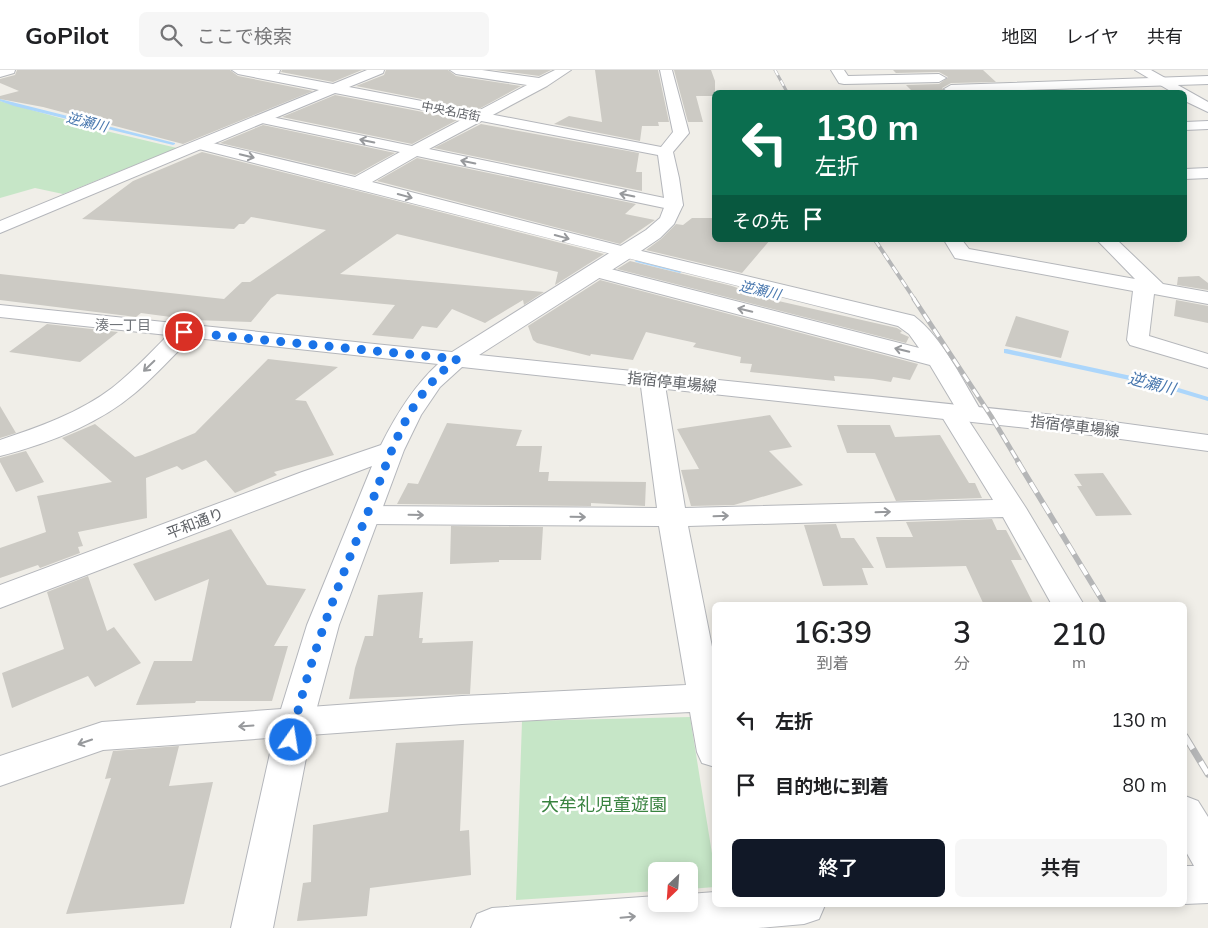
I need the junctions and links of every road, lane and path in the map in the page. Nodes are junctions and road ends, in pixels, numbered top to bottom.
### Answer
1 (9, 70) edge
2 (238, 70) edge
3 (378, 70) edge
4 (456, 70) edge
5 (565, 70) edge
6 (666, 70) edge
7 (837, 70) edge
8 (1036, 70) edge
9 (1141, 70) edge
10 (267, 72) edge
11 (0, 73) edge
12 (935, 74) edge
13 (1208, 80) edge
14 (1162, 82) junction
15 (542, 83) junction
16 (1059, 85) junction
17 (334, 88) junction
18 (952, 90) edge
19 (971, 90) edge
20 (1177, 90) edge
21 (1187, 96) edge
22 (1208, 108) edge
23 (477, 116) junction
24 (1208, 118) edge
25 (262, 119) junction
26 (1187, 119) edge
27 (1208, 125) edge
28 (1187, 126) edge
29 (200, 144) junction
30 (415, 151) junction
31 (665, 152) junction
32 (357, 183) junction
33 (674, 205) junction
34 (0, 228) edge
35 (954, 242) edge
36 (1108, 242) edge
37 (624, 253) junction
38 (595, 271) junction
39 (1150, 288) junction
40 (1208, 298) edge
41 (0, 311) edge
42 (184, 332) junction
43 (457, 359) junction
44 (939, 360) junction
45 (1208, 361) edge
46 (652, 379) junction
47 (961, 413) junction
48 (1208, 443) edge
49 (0, 448) edge
50 (390, 450) junction
51 (1012, 508) junction
52 (367, 514) junction
53 (672, 518) junction
54 (0, 597) edge
55 (1066, 602) edge
56 (710, 697) edge
57 (712, 719) edge
58 (295, 722) junction
59 (0, 772) edge
60 (1187, 817) edge
61 (1208, 854) edge
62 (1208, 884) edge
63 (1187, 885) edge
64 (791, 907) edge
65 (744, 914) edge
66 (252, 928) edge
67 (492, 928) edge
68 (499, 928) edge

1 - 11 street
2 - 10 street, 中央名店街
3 - 17 street
4 - 15 street
5 - 15 street
6 - 31 street
7 - 12 street
8 - 16 street
9 - 14 street
10 - 17 street, 中央名店街
12 - 18 street
13 - 14 street
14 - 16 street
14 - 20 street
15 - 23 street
16 - 19 street
17 - 23 street, 中央名店街
17 - 25 street
21 - 22 street
23 - 30 street
23 - 31 street, 中央名店街
24 - 26 street
25 - 29 street
30 -> 25 street
27 - 28 street
29 -> 32 street
29 - 34 street
30 - 32 street
33 -> 30 street
31 - 33 street
32 -> 37 street
33 - 37 street
35 - 39 street
36 - 39 street
37 - 38 street
37 - 44 street
38 - 43 street
44 -> 38 street
39 - 40 street
39 - 45 street
41 - 42 street, 指宿停車場線
42 - 43 street, 指宿停車場線
42 -> 49 street
43 - 46 street, 指宿停車場線
43 - 50 street
44 - 47 street
46 - 47 street, 指宿停車場線
46 - 53 street
47 - 48 street, 指宿停車場線
47 - 51 street
50 - 52 street
50 - 54 street, 平和通り
53 -> 51 street
51 - 55 street
52 -> 53 street
52 - 58 street
53 - 56 street
56 - 57 street
56 - 58 street
58 -> 59 street
58 - 66 street
60 - 61 street
62 - 63 street
64 - 65 street
68 -> 65 street
67 - 68 street

